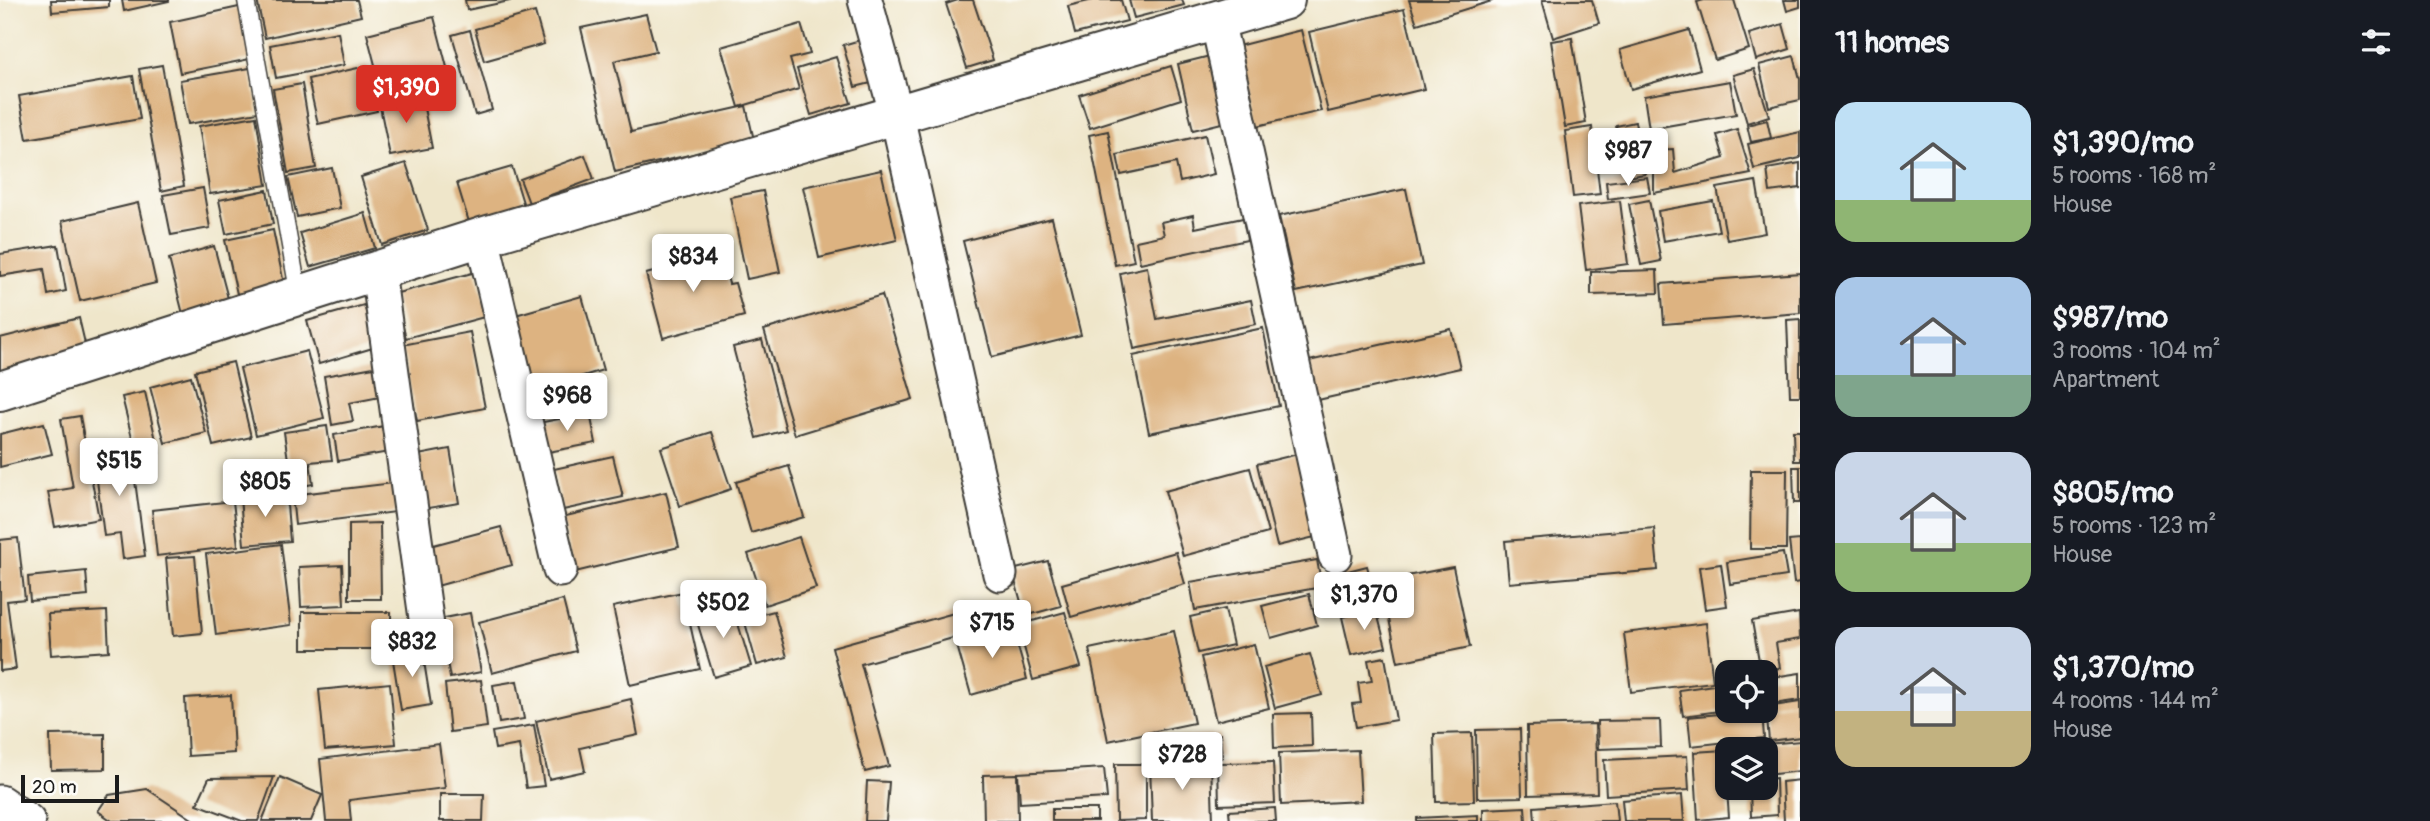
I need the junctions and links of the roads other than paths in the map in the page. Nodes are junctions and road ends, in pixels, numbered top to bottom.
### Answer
1 (246, 0) edge
2 (865, 0) edge
3 (1285, 0) edge
4 (1217, 20) junction
5 (897, 117) junction
6 (482, 237) junction
7 (378, 272) junction
8 (299, 298) junction
9 (0, 391) edge
10 (1335, 555) dead end
11 (560, 570) dead end
12 (1000, 574) dead end
13 (429, 639) dead end
14 (0, 802) edge
15 (27, 821) edge

1 - 8 lane
2 - 5 street
3 - 4 street
4 - 5 street
4 - 10 street
5 - 6 street
5 - 12 street
6 - 7 street
6 - 11 street
7 - 8 street
7 - 13 street
8 - 9 street
14 - 15 street

